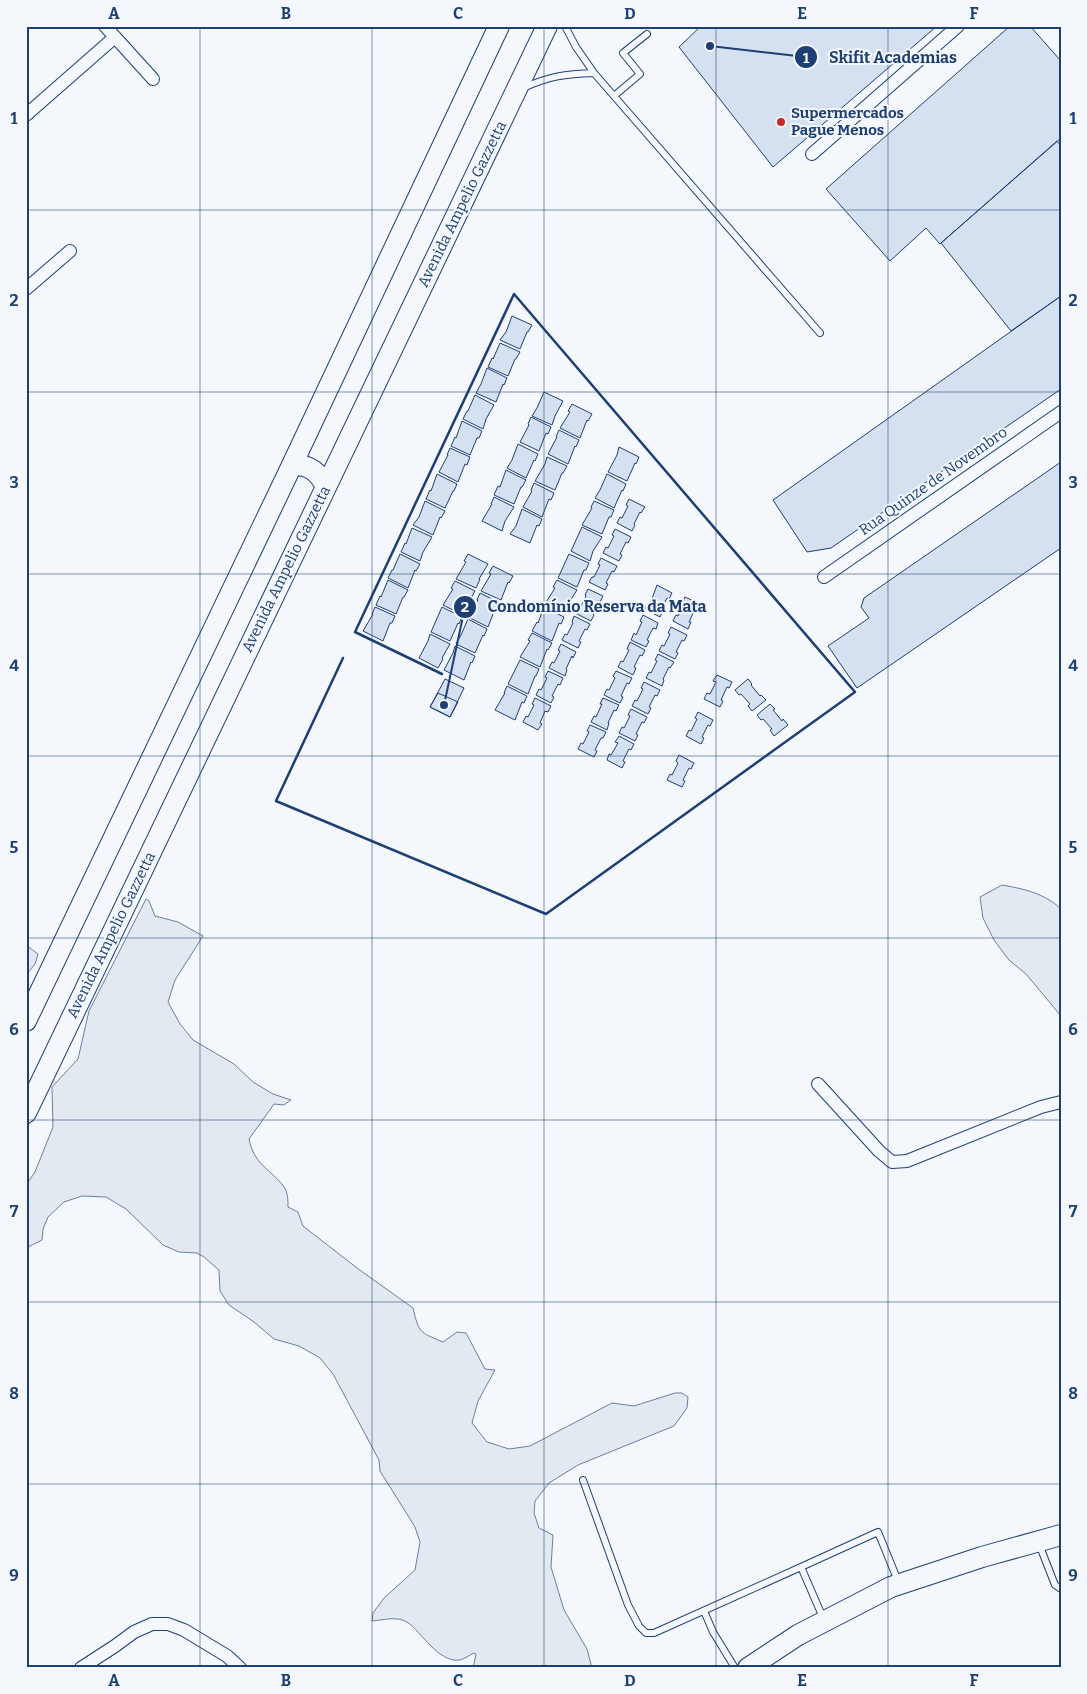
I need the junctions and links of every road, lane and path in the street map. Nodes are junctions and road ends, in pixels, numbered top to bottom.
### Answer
1 (105, 26) edge
2 (499, 26) edge
3 (547, 26) edge
4 (565, 26) edge
5 (958, 26) edge
6 (647, 34) dead end
7 (115, 37) junction
8 (594, 73) junction
9 (153, 79) dead end
10 (516, 92) junction
11 (614, 96) junction
12 (26, 114) edge
13 (812, 154) dead end
14 (70, 251) dead end
15 (26, 289) edge
16 (820, 333) dead end
17 (1061, 412) edge
18 (292, 465) junction
19 (326, 487) junction
20 (824, 577) dead end
21 (26, 1021) edge
22 (818, 1084) dead end
23 (1061, 1102) edge
24 (26, 1113) edge
25 (583, 1480) dead end
26 (1061, 1535) edge
27 (1038, 1541) junction
28 (801, 1567) junction
29 (900, 1584) junction
30 (1061, 1589) edge
31 (704, 1612) junction
32 (825, 1621) junction
33 (81, 1668) edge
34 (240, 1668) edge
35 (735, 1668) edge
36 (748, 1668) edge

1 - 7 street
2 - 18 main road
3 - 10 main road, Avenida Ampelio Gazzetta
4 - 8 lane
5 - 13 street
6 - 11 lane
7 - 9 street
7 - 12 street
8 - 10 lane
8 - 11 lane
10 - 19 main road, Avenida Ampelio Gazzetta
11 - 16 lane
14 - 15 street
17 - 20 street, Rua Quinze de Novembro
18 - 19 main road
18 - 21 main road
19 - 24 main road, Avenida Ampelio Gazzetta
22 - 23 street
25 - 31 lane
26 - 27 main road
27 - 29 main road
27 - 30 lane
28 - 29 lane
28 - 31 lane
28 - 32 lane
29 - 32 main road
31 - 35 lane
32 - 36 main road
33 - 34 street

